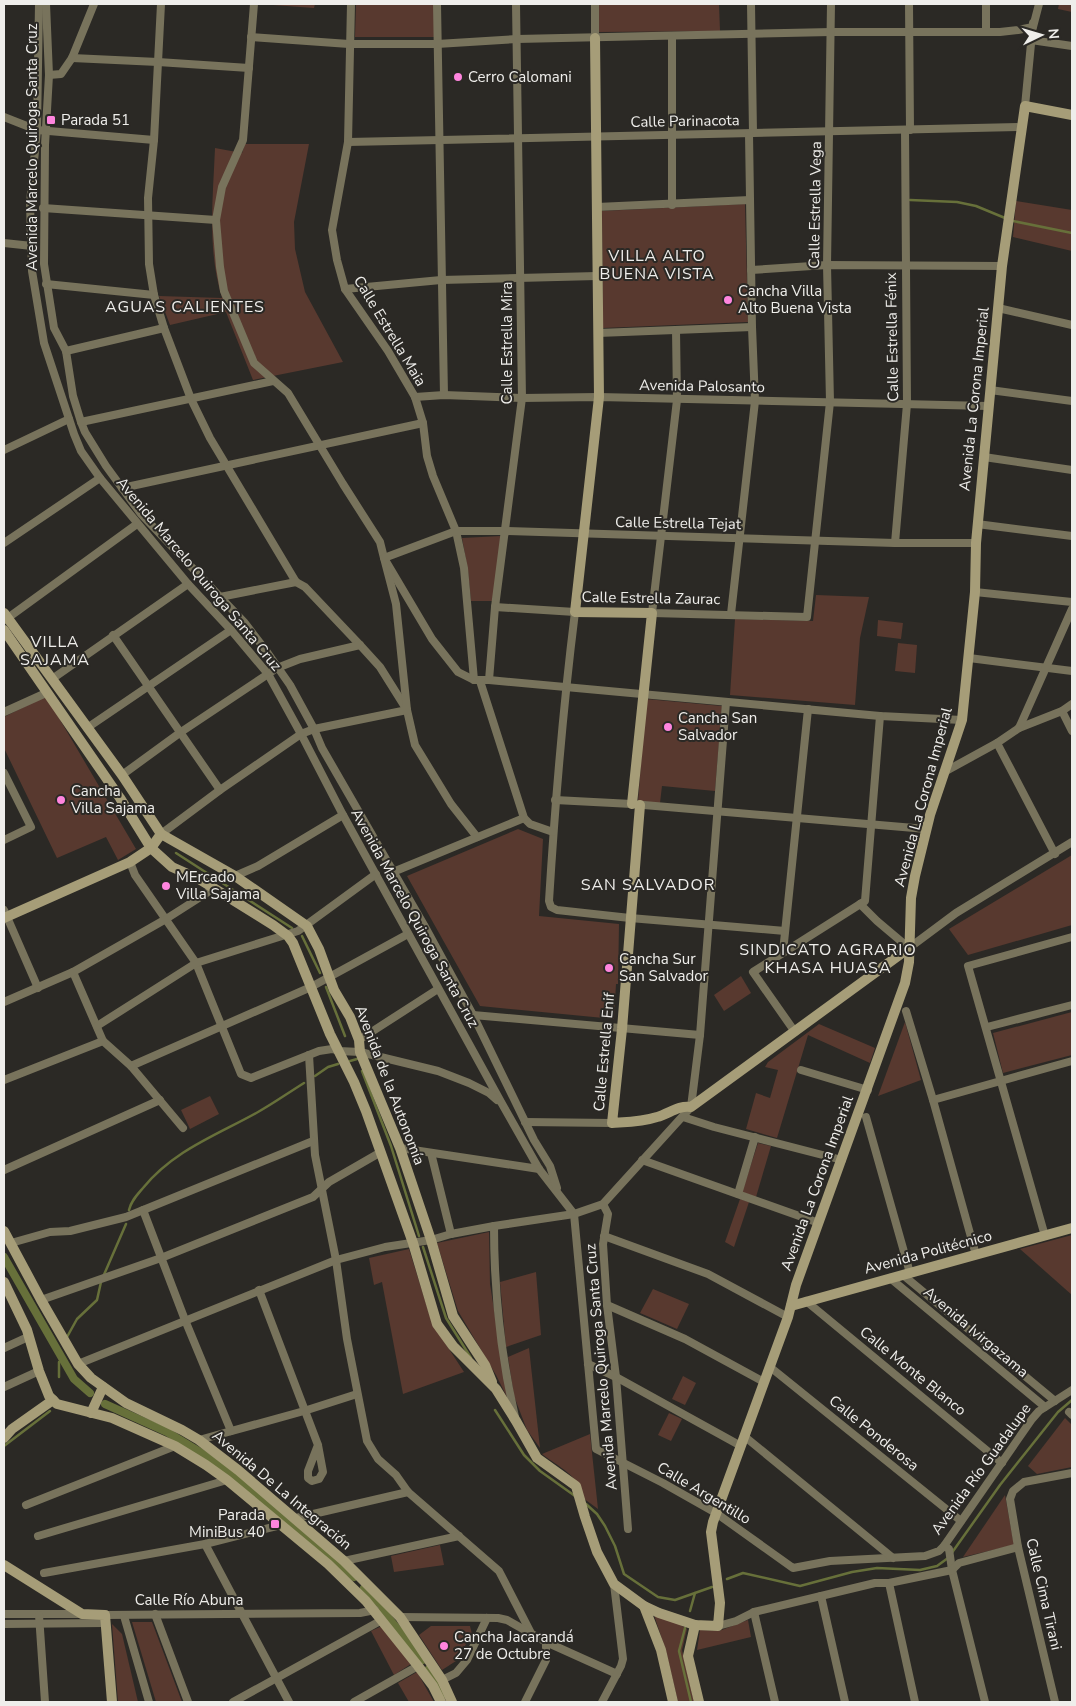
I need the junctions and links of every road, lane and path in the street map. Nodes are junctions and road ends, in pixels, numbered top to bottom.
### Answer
1 (39, 4) edge
2 (46, 4) edge
3 (94, 4) edge
4 (161, 4) edge
5 (254, 4) edge
6 (351, 4) edge
7 (437, 4) edge
8 (516, 4) edge
9 (595, 4) edge
10 (750, 4) edge
11 (831, 4) edge
12 (908, 4) edge
13 (986, 4) edge
14 (1034, 4) edge
15 (1039, 4) edge
16 (1032, 27) junction
17 (909, 31) junction
18 (831, 32) junction
19 (986, 32) junction
20 (751, 34) junction
21 (672, 36) junction
22 (251, 37) junction
23 (596, 38) junction
24 (517, 39) junction
25 (1032, 40) junction
26 (349, 44) junction
27 (437, 44) junction
28 (1072, 46) edge
29 (72, 58) junction
30 (158, 62) junction
31 (249, 68) junction
32 (49, 75) junction
33 (1025, 106) junction
34 (1072, 114) edge
35 (4, 117) edge
36 (1022, 127) junction
37 (37, 130) junction
38 (907, 130) junction
39 (46, 131) junction
40 (830, 132) junction
41 (751, 134) junction
42 (672, 135) junction
43 (595, 137) junction
44 (518, 139) junction
45 (154, 140) junction
46 (348, 142) junction
47 (439, 142) junction
48 (750, 200) junction
49 (672, 205) junction
50 (597, 207) junction
51 (43, 208) junction
52 (149, 216) junction
53 (216, 220) junction
54 (4, 243) edge
55 (32, 246) junction
56 (827, 265) junction
57 (905, 266) junction
58 (1002, 266) junction
59 (751, 270) junction
60 (597, 276) junction
61 (520, 279) junction
62 (441, 280) junction
63 (46, 284) junction
64 (345, 289) junction
65 (154, 295) junction
66 (998, 308) junction
67 (1072, 325) edge
68 (752, 327) junction
69 (164, 328) junction
70 (676, 330) junction
71 (598, 333) junction
72 (66, 351) junction
73 (273, 381) junction
74 (990, 390) junction
75 (444, 395) junction
76 (414, 397) junction
77 (599, 397) junction
78 (522, 398) junction
79 (191, 399) junction
80 (677, 400) junction
81 (755, 401) junction
82 (1072, 401) edge
83 (830, 402) junction
84 (907, 404) junction
85 (988, 406) junction
86 (69, 419) junction
87 (81, 422) junction
88 (423, 423) junction
89 (320, 446) junction
90 (4, 450) edge
91 (984, 457) junction
92 (226, 466) junction
93 (1072, 470) edge
94 (100, 478) junction
95 (122, 488) junction
96 (137, 524) junction
97 (977, 524) junction
98 (456, 531) junction
99 (505, 531) junction
100 (582, 535) junction
101 (1072, 536) edge
102 (661, 537) junction
103 (740, 538) junction
104 (816, 540) junction
105 (976, 542) junction
106 (4, 543) edge
107 (895, 544) junction
108 (384, 558) junction
109 (296, 582) junction
110 (188, 584) junction
111 (975, 592) junction
112 (220, 597) junction
113 (1072, 602) edge
114 (495, 607) junction
115 (1072, 609) edge
116 (575, 612) junction
117 (652, 613) junction
118 (731, 614) junction
119 (5, 617) edge
120 (807, 617) joint
121 (4, 630) edge
122 (231, 630) junction
123 (113, 635) junction
124 (360, 645) junction
125 (969, 658) junction
126 (277, 668) junction
127 (1046, 668) junction
128 (1072, 671) edge
129 (268, 674) junction
130 (52, 679) junction
131 (477, 680) junction
132 (489, 680) junction
133 (149, 686) junction
134 (565, 687) junction
135 (46, 693) junction
136 (643, 695) junction
137 (726, 702) junction
138 (1072, 704) edge
139 (808, 708) junction
140 (407, 710) junction
141 (1062, 711) junction
142 (4, 712) edge
143 (880, 716) junction
144 (962, 720) junction
145 (87, 728) junction
146 (1019, 728) junction
147 (314, 729) junction
148 (1072, 730) edge
149 (181, 732) junction
150 (301, 734) junction
151 (996, 743) junction
152 (946, 771) junction
153 (4, 773) edge
154 (122, 775) junction
155 (220, 790) junction
156 (555, 800) junction
157 (636, 805) junction
158 (718, 812) junction
159 (343, 816) junction
160 (524, 818) junction
161 (796, 818) junction
162 (872, 825) junction
163 (926, 829) junction
164 (553, 832) junction
165 (162, 834) junction
166 (477, 837) junction
167 (4, 840) edge
168 (1072, 842) edge
169 (151, 848) junction
170 (1055, 854) junction
171 (130, 862) junction
172 (394, 872) junction
173 (376, 874) junction
174 (234, 876) junction
175 (214, 888) junction
176 (860, 904) junction
177 (5, 915) edge
178 (630, 918) junction
179 (166, 919) junction
180 (709, 923) junction
181 (307, 926) junction
182 (785, 931) junction
183 (408, 934) junction
184 (288, 936) junction
185 (1072, 937) edge
186 (909, 948) junction
187 (783, 952) junction
188 (196, 963) junction
189 (73, 972) junction
190 (330, 978) junction
191 (311, 987) junction
192 (38, 988) junction
193 (438, 989) junction
194 (4, 1002) edge
195 (1072, 1005) edge
196 (906, 1010) dead end
197 (473, 1015) junction
198 (97, 1026) junction
199 (221, 1027) junction
200 (987, 1027) junction
201 (622, 1029) junction
202 (794, 1032) junction
203 (700, 1035) junction
204 (359, 1040) junction
205 (103, 1041) junction
206 (339, 1051) junction
207 (360, 1052) junction
208 (309, 1055) junction
209 (1072, 1064) edge
210 (130, 1066) junction
211 (801, 1070) dead end
212 (4, 1079) edge
213 (1001, 1081) junction
214 (868, 1090) junction
215 (160, 1100) junction
216 (933, 1100) junction
217 (501, 1102) junction
218 (691, 1107) junction
219 (683, 1117) junction
220 (866, 1117) dead end
221 (525, 1122) junction
222 (612, 1123) junction
223 (183, 1128) dead end
224 (755, 1138) junction
225 (313, 1141) junction
226 (400, 1148) junction
227 (381, 1152) junction
228 (431, 1153) junction
229 (642, 1160) junction
230 (842, 1160) junction
231 (539, 1169) junction
232 (4, 1170) edge
233 (321, 1190) junction
234 (558, 1192) junction
235 (738, 1194) junction
236 (603, 1204) junction
237 (142, 1210) junction
238 (574, 1214) junction
239 (819, 1223) junction
240 (494, 1226) junction
241 (1072, 1228) edge
242 (4, 1231) edge
243 (451, 1234) junction
244 (604, 1236) junction
245 (1044, 1236) junction
246 (431, 1240) junction
247 (11, 1243) junction
248 (413, 1243) junction
249 (976, 1255) junction
250 (161, 1258) junction
251 (336, 1260) junction
252 (906, 1274) junction
253 (890, 1278) junction
254 (4, 1282) edge
255 (259, 1290) junction
256 (41, 1300) junction
257 (806, 1302) junction
258 (607, 1305) junction
259 (791, 1306) junction
260 (788, 1317) junction
261 (185, 1320) junction
262 (28, 1337) junction
263 (4, 1348) edge
264 (78, 1364) junction
265 (588, 1364) junction
266 (770, 1367) junction
267 (39, 1371) junction
268 (616, 1377) junction
269 (764, 1382) junction
270 (4, 1387) edge
271 (103, 1387) junction
272 (496, 1389) junction
273 (1072, 1390) edge
274 (357, 1394) junction
275 (53, 1400) junction
276 (1055, 1401) junction
277 (1045, 1407) junction
278 (304, 1411) junction
279 (91, 1413) junction
280 (516, 1421) junction
281 (231, 1431) junction
282 (4, 1438) edge
283 (199, 1440) junction
284 (743, 1441) junction
285 (318, 1445) dead end
286 (175, 1446) junction
287 (596, 1449) joint
288 (622, 1461) junction
289 (1002, 1463) junction
290 (1072, 1473) edge
291 (226, 1480) junction
292 (408, 1492) junction
293 (26, 1504) dead end
294 (716, 1513) junction
295 (296, 1518) junction
296 (961, 1521) junction
297 (281, 1525) junction
298 (628, 1529) dead end
299 (38, 1536) dead end
300 (459, 1536) junction
301 (205, 1544) junction
302 (1018, 1547) junction
303 (947, 1548) junction
304 (893, 1558) junction
305 (344, 1561) junction
306 (4, 1565) edge
307 (793, 1568) joint
308 (952, 1570) junction
309 (44, 1574) dead end
310 (614, 1584) junction
311 (889, 1584) junction
312 (821, 1596) junction
313 (644, 1606) junction
314 (375, 1610) junction
315 (754, 1612) junction
316 (4, 1614) edge
317 (39, 1614) junction
318 (82, 1614) junction
319 (156, 1614) junction
320 (243, 1614) junction
321 (124, 1616) junction
322 (400, 1616) junction
323 (487, 1618) junction
324 (105, 1619) junction
325 (382, 1620) junction
326 (40, 1623) junction
327 (4, 1624) edge
328 (696, 1625) junction
329 (718, 1626) junction
330 (531, 1633) junction
331 (546, 1642) junction
332 (418, 1666) junction
333 (617, 1674) junction
334 (277, 1679) junction
335 (442, 1680) junction
336 (45, 1702) edge
337 (112, 1702) edge
338 (148, 1702) edge
339 (188, 1702) edge
340 (233, 1702) edge
341 (289, 1702) edge
342 (354, 1702) edge
343 (441, 1702) edge
344 (452, 1702) edge
345 (525, 1702) edge
346 (602, 1702) edge
347 (673, 1702) edge
348 (699, 1702) edge
349 (775, 1702) edge
350 (845, 1702) edge
351 (915, 1702) edge
352 (985, 1702) edge
353 (1055, 1702) edge

1 - 37 street, Avenida Marcelo Quiroga Santa Cruz
2 - 32 street, Avenida Marcelo Quiroga Santa Cruz
3 - 29 street
4 - 30 street
5 - 22 street
6 - 26 street, Calle Estrella Maia
7 - 27 street
8 - 24 street, Calle Estrella Mira
9 - 23 street
10 - 20 street
11 - 18 street, Calle Estrella Vega
12 - 17 street, Calle Estrella Fénix
13 - 19 street
14 - 16 street, Avenida La Corona Imperial
15 - 16 street
16 - 19 street
16 - 25 street, Avenida La Corona Imperial
17 - 18 street
17 - 19 street
17 - 38 street, Calle Estrella Fénix
18 - 20 street
18 - 40 street, Calle Estrella Vega
20 - 21 street
20 - 41 street
21 - 23 street
21 - 42 street
22 - 26 street
22 - 31 street
23 - 24 street
23 - 43 street
24 - 27 street
24 - 44 street, Calle Estrella Mira
25 - 28 street
25 - 33 street, Avenida La Corona Imperial
26 - 27 street
26 - 46 street, Calle Estrella Maia
27 - 47 street
29 - 30 street
29 - 32 street
30 - 31 street
30 - 45 street
31 - 53 street
32 - 39 street, Avenida Marcelo Quiroga Santa Cruz
33 - 34 street
33 - 36 street, Avenida La Corona Imperial
35 - 37 street
36 - 38 street, Calle Parinacota
36 - 58 street, Avenida La Corona Imperial
37 - 39 street
37 - 55 street, Avenida Marcelo Quiroga Santa Cruz
38 - 40 street, Calle Parinacota
38 - 57 street, Calle Estrella Fénix
39 - 45 street
39 - 51 street, Avenida Marcelo Quiroga Santa Cruz
40 - 41 street, Calle Parinacota
40 - 56 street, Calle Estrella Vega
41 - 42 street, Calle Parinacota
41 - 48 street
42 - 43 street, Calle Parinacota
42 - 49 street
43 - 44 street, Calle Parinacota
43 - 50 street
44 - 47 street, Calle Parinacota
44 - 61 street, Calle Estrella Mira
45 - 52 street
46 - 47 street, Calle Parinacota
46 - 64 street, Calle Estrella Maia
47 - 62 street
48 - 49 street
48 - 59 street
49 - 50 street
50 - 60 street
51 - 52 street
51 - 63 street, Avenida Marcelo Quiroga Santa Cruz
52 - 53 street
52 - 65 street
53 - 73 street
54 - 55 street
55 - 86 street, Avenida Marcelo Quiroga Santa Cruz
56 - 57 street
56 - 59 street
56 - 83 street, Calle Estrella Vega
57 - 58 street
57 - 84 street, Calle Estrella Fénix
58 - 66 street, Avenida La Corona Imperial
59 - 68 street
60 - 61 street
60 - 71 street
61 - 62 street
61 - 78 street, Calle Estrella Mira
62 - 64 street
62 - 75 street
63 - 65 street
63 - 72 street, Avenida Marcelo Quiroga Santa Cruz
64 - 76 street, Calle Estrella Maia
65 - 69 street
66 - 67 street
66 - 74 street, Avenida La Corona Imperial
68 - 70 street
68 - 81 street
69 - 72 street
69 - 79 street
70 - 71 street
70 - 80 street
71 - 77 street
72 - 87 street, Avenida Marcelo Quiroga Santa Cruz
73 - 79 street
73 - 89 street
74 - 82 street
74 - 85 street, Avenida La Corona Imperial
75 - 76 street, Avenida Palosanto
75 - 78 street, Avenida Palosanto
76 - 88 street, Calle Estrella Maia
77 - 78 street, Avenida Palosanto
77 - 80 street, Avenida Palosanto
77 - 100 street
78 - 99 street, Calle Estrella Mira
79 - 87 street
79 - 92 street
80 - 81 street, Avenida Palosanto
80 - 102 street
81 - 83 street, Avenida Palosanto
81 - 103 street
83 - 84 street, Avenida Palosanto
83 - 104 street, Calle Estrella Vega
84 - 85 street, Avenida Palosanto
84 - 107 street, Calle Estrella Fénix
85 - 91 street, Avenida La Corona Imperial
86 - 90 street
86 - 94 street, Avenida Marcelo Quiroga Santa Cruz
87 - 95 street, Avenida Marcelo Quiroga Santa Cruz
88 - 89 street
88 - 98 street, Calle Estrella Maia
89 - 92 street
89 - 108 street
91 - 93 street
91 - 97 street, Avenida La Corona Imperial
92 - 95 street
92 - 109 street
94 - 96 street, Avenida Marcelo Quiroga Santa Cruz
94 - 106 street
95 - 112 street, Avenida Marcelo Quiroga Santa Cruz
96 - 110 street, Avenida Marcelo Quiroga Santa Cruz
96 - 119 street
97 - 101 street
97 - 105 street, Avenida La Corona Imperial
98 - 99 street, Calle Estrella Tejat
98 - 108 street, Calle Estrella Tejat
98 - 131 street, Calle Estrella Maia
99 - 100 street, Calle Estrella Tejat
99 - 114 street, Calle Estrella Mira
100 - 102 street, Calle Estrella Tejat
100 - 116 street
102 - 103 street, Calle Estrella Tejat
102 - 117 street
103 - 104 street, Calle Estrella Tejat
103 - 118 street
104 - 107 street, Calle Estrella Tejat
104 - 120 street, Calle Estrella Vega
105 - 107 street, Calle Estrella Tejat
105 - 111 street, Avenida La Corona Imperial
108 - 131 street
108 - 140 street
109 - 112 street
109 - 124 street
110 - 122 street, Avenida Marcelo Quiroga Santa Cruz
110 - 123 street
111 - 113 street
111 - 125 street, Avenida La Corona Imperial
112 - 126 street, Avenida Marcelo Quiroga Santa Cruz
114 - 116 street, Calle Estrella Zaurac
114 - 132 street, Calle Estrella Mira
115 - 127 street
116 - 117 street, Calle Estrella Zaurac
116 - 134 street
117 - 118 street, Calle Estrella Zaurac
117 - 136 street, Calle Estrella Enif
118 - 120 street, Calle Estrella Zaurac
119 - 130 street, Avenida de la Autonomía
121 - 135 street, Avenida de la Autonomía
122 - 129 street, Avenida Marcelo Quiroga Santa Cruz
122 - 133 street
123 - 130 street
123 - 133 street
124 - 126 street
124 - 140 street
125 - 127 street
125 - 144 street, Avenida La Corona Imperial
126 - 129 street
126 - 147 street, Avenida Marcelo Quiroga Santa Cruz
127 - 128 street
127 - 146 street
129 - 149 street
129 - 150 street, Avenida Marcelo Quiroga Santa Cruz
130 - 145 street, Avenida de la Autonomía
131 - 132 street
131 - 160 street, Calle Estrella Maia
132 - 134 street
133 - 145 street
133 - 149 street
134 - 136 street
134 - 156 street
135 - 142 street
135 - 169 street, Avenida de la Autonomía
136 - 137 street
136 - 157 street, Calle Estrella Enif
137 - 139 street
137 - 158 street
138 - 141 street
139 - 143 street
139 - 161 street
140 - 147 street
140 - 166 street
141 - 146 street
141 - 148 street
143 - 144 street
143 - 162 street
144 - 152 street, Avenida La Corona Imperial
145 - 154 street, Avenida de la Autonomía
146 - 151 street
147 - 150 street
147 - 172 street, Avenida Marcelo Quiroga Santa Cruz
149 - 154 street
149 - 155 street
150 - 155 street
150 - 159 street, Avenida Marcelo Quiroga Santa Cruz
151 - 152 street
151 - 170 street
152 - 163 street, Avenida La Corona Imperial
153 - 167 street
154 - 165 street, Avenida de la Autonomía
155 - 165 street
156 - 157 street
156 - 164 street
157 - 158 street
157 - 178 street, Calle Estrella Enif
158 - 161 street
158 - 180 street
159 - 173 street, Avenida Marcelo Quiroga Santa Cruz
159 - 174 street
160 - 164 street
160 - 166 street
161 - 162 street
161 - 182 street
162 - 163 street
162 - 176 street
163 - 186 street, Avenida La Corona Imperial
164 - 178 street
165 - 169 street
165 - 174 street, Avenida de la Autonomía
166 - 172 street
168 - 170 street
169 - 171 street
169 - 175 street, Avenida de la Autonomía
170 - 186 street
171 - 177 street
171 - 179 street
172 - 197 street, Avenida Marcelo Quiroga Santa Cruz
173 - 181 street
173 - 183 street, Avenida Marcelo Quiroga Santa Cruz
174 - 181 street, Avenida de la Autonomía
175 - 179 street
175 - 184 street, Avenida de la Autonomía
176 - 186 street
176 - 187 street
177 - 192 street
178 - 180 street
178 - 201 street, Calle Estrella Enif
179 - 188 street
179 - 189 street
180 - 182 street
180 - 203 street
181 - 184 street
181 - 190 street, Avenida de la Autonomía
182 - 187 street
183 - 190 street
183 - 193 street, Avenida Marcelo Quiroga Santa Cruz
184 - 188 street
184 - 191 street, Avenida de la Autonomía
185 - 200 street
186 - 202 street
186 - 214 street, Avenida La Corona Imperial
187 - 202 street
188 - 198 street
188 - 199 street
189 - 192 street
189 - 198 street
190 - 191 street
190 - 204 street, Avenida de la Autonomía
191 - 199 street
191 - 206 street, Avenida de la Autonomía
192 - 194 street
193 - 204 street
193 - 217 street, Avenida Marcelo Quiroga Santa Cruz
195 - 200 street
196 - 216 street
197 - 201 street
197 - 221 street, Avenida Marcelo Quiroga Santa Cruz
198 - 205 street
199 - 208 street
199 - 210 street
200 - 213 street
201 - 203 street
201 - 222 street, Calle Estrella Enif
202 - 218 street
203 - 218 street
204 - 207 street, Avenida de la Autonomía
205 - 210 street
205 - 212 street
206 - 207 street
206 - 208 street
206 - 227 street, Avenida de la Autonomía
207 - 217 street
207 - 226 street, Avenida de la Autonomía
208 - 225 street
209 - 213 street
210 - 215 street
211 - 214 street
213 - 216 street
213 - 245 street
214 - 230 street, Avenida La Corona Imperial
215 - 223 street
215 - 232 street
216 - 249 street
217 - 231 street, Avenida Marcelo Quiroga Santa Cruz
218 - 219 street
218 - 222 street
219 - 224 street
219 - 229 street
220 - 252 street
221 - 222 street
221 - 234 street, Avenida Marcelo Quiroga Santa Cruz
224 - 230 street
224 - 235 street
225 - 233 street
225 - 237 street
226 - 228 street
226 - 246 street, Avenida de la Autonomía
227 - 233 street
227 - 248 street, Avenida de la Autonomía
228 - 231 street
228 - 243 street
229 - 235 street
229 - 236 street
230 - 239 street, Avenida La Corona Imperial
231 - 234 street, Avenida Marcelo Quiroga Santa Cruz
233 - 250 street
233 - 251 street
234 - 238 street, Avenida Marcelo Quiroga Santa Cruz
235 - 239 street
236 - 238 street
236 - 244 street, Avenida Marcelo Quiroga Santa Cruz
237 - 247 street
237 - 250 street
238 - 240 street
238 - 265 street, Avenida Marcelo Quiroga Santa Cruz
239 - 259 street, Avenida La Corona Imperial
240 - 243 street
240 - 280 street
241 - 245 street, Avenida Politécnico
242 - 247 street, Avenida De La Integración
243 - 246 street
244 - 258 street, Avenida Marcelo Quiroga Santa Cruz
244 - 260 street
245 - 249 street, Avenida Politécnico
246 - 248 street
246 - 272 street, Avenida de la Autonomía
247 - 256 street, Avenida De La Integración
248 - 251 street
248 - 272 street, Avenida de la Autonomía
249 - 252 street, Avenida Politécnico
250 - 256 street
250 - 261 street
251 - 255 street
251 - 274 street
252 - 253 street, Avenida Politécnico
252 - 276 street, Avenida Ivirgazama
253 - 257 street, Avenida Politécnico
253 - 277 street, Avenida Ivirgazama
254 - 262 street
255 - 261 street
255 - 278 street
256 - 264 street, Avenida De La Integración
257 - 259 street, Avenida Politécnico
257 - 289 street, Calle Monte Blanco
258 - 268 street, Avenida Marcelo Quiroga Santa Cruz
258 - 269 street
259 - 260 street, Avenida La Corona Imperial
260 - 266 street, Avenida La Corona Imperial
261 - 264 street
261 - 281 street
262 - 263 street
262 - 267 street
264 - 271 street, Avenida De La Integración
265 - 268 street
265 - 287 street, Avenida Marcelo Quiroga Santa Cruz
266 - 269 street, Avenida La Corona Imperial
266 - 296 street, Calle Ponderosa
267 - 270 street
267 - 275 street
268 - 284 street
268 - 288 street, Avenida Marcelo Quiroga Santa Cruz
269 - 284 street, Avenida La Corona Imperial
271 - 279 street
271 - 283 street, Avenida De La Integración
272 - 280 street
273 - 276 street, Avenida Río Guadalupe
274 - 278 street
274 - 292 street
275 - 279 street, Avenida De La Integración
275 - 282 street
276 - 277 street, Avenida Río Guadalupe
277 - 289 street, Avenida Río Guadalupe
278 - 281 street
278 - 285 street
279 - 286 street, Avenida De La Integración
280 - 310 street
281 - 283 street
283 - 295 street, Avenida De La Integración
284 - 294 street, Avenida La Corona Imperial
284 - 304 street
286 - 291 street, Avenida De La Integración
286 - 293 street
287 - 288 street, Calle Argentillo
288 - 294 street, Calle Argentillo
288 - 298 street, Avenida Marcelo Quiroga Santa Cruz
289 - 296 street, Avenida Río Guadalupe
290 - 302 street, Calle Cima Tirani
291 - 297 street, Avenida De La Integración
291 - 299 street
292 - 295 street
292 - 300 street
294 - 307 street, Calle Argentillo
294 - 329 street, Avenida La Corona Imperial
295 - 305 street, Avenida De La Integración
296 - 303 street, Avenida Río Guadalupe
297 - 301 street
297 - 314 street, Avenida De La Integración
300 - 305 street
300 - 330 street
301 - 309 street
301 - 320 street
302 - 308 street
302 - 353 street, Calle Cima Tirani
303 - 304 street, Avenida Río Guadalupe
303 - 308 street
304 - 307 street, Avenida Río Guadalupe
305 - 322 street, Avenida De La Integración
306 - 318 street
308 - 311 street
308 - 352 street
310 - 313 street
310 - 333 street
311 - 312 street
311 - 351 street
312 - 315 street
312 - 350 street
313 - 328 street
313 - 347 street
314 - 320 street, Calle Río Abuna
314 - 325 street, Avenida De La Integración
315 - 329 street
315 - 349 street
316 - 317 street, Calle Río Abuna
317 - 318 street, Calle Río Abuna
317 - 326 street
318 - 324 street, Calle Río Abuna
319 - 320 street, Calle Río Abuna
319 - 321 street, Calle Río Abuna
319 - 339 street
320 - 334 street
321 - 324 street, Calle Río Abuna
321 - 338 street
322 - 323 street
322 - 335 street, Avenida De La Integración
323 - 330 street
323 - 335 street
324 - 326 street
324 - 337 street
325 - 332 street, Avenida De La Integración
325 - 334 street
326 - 327 street
326 - 336 street
328 - 329 street
328 - 348 street
330 - 331 street
331 - 333 street
331 - 345 street
332 - 342 street
332 - 343 street, Avenida De La Integración
333 - 346 street
334 - 340 street
334 - 341 street
335 - 344 street, Avenida De La Integración

